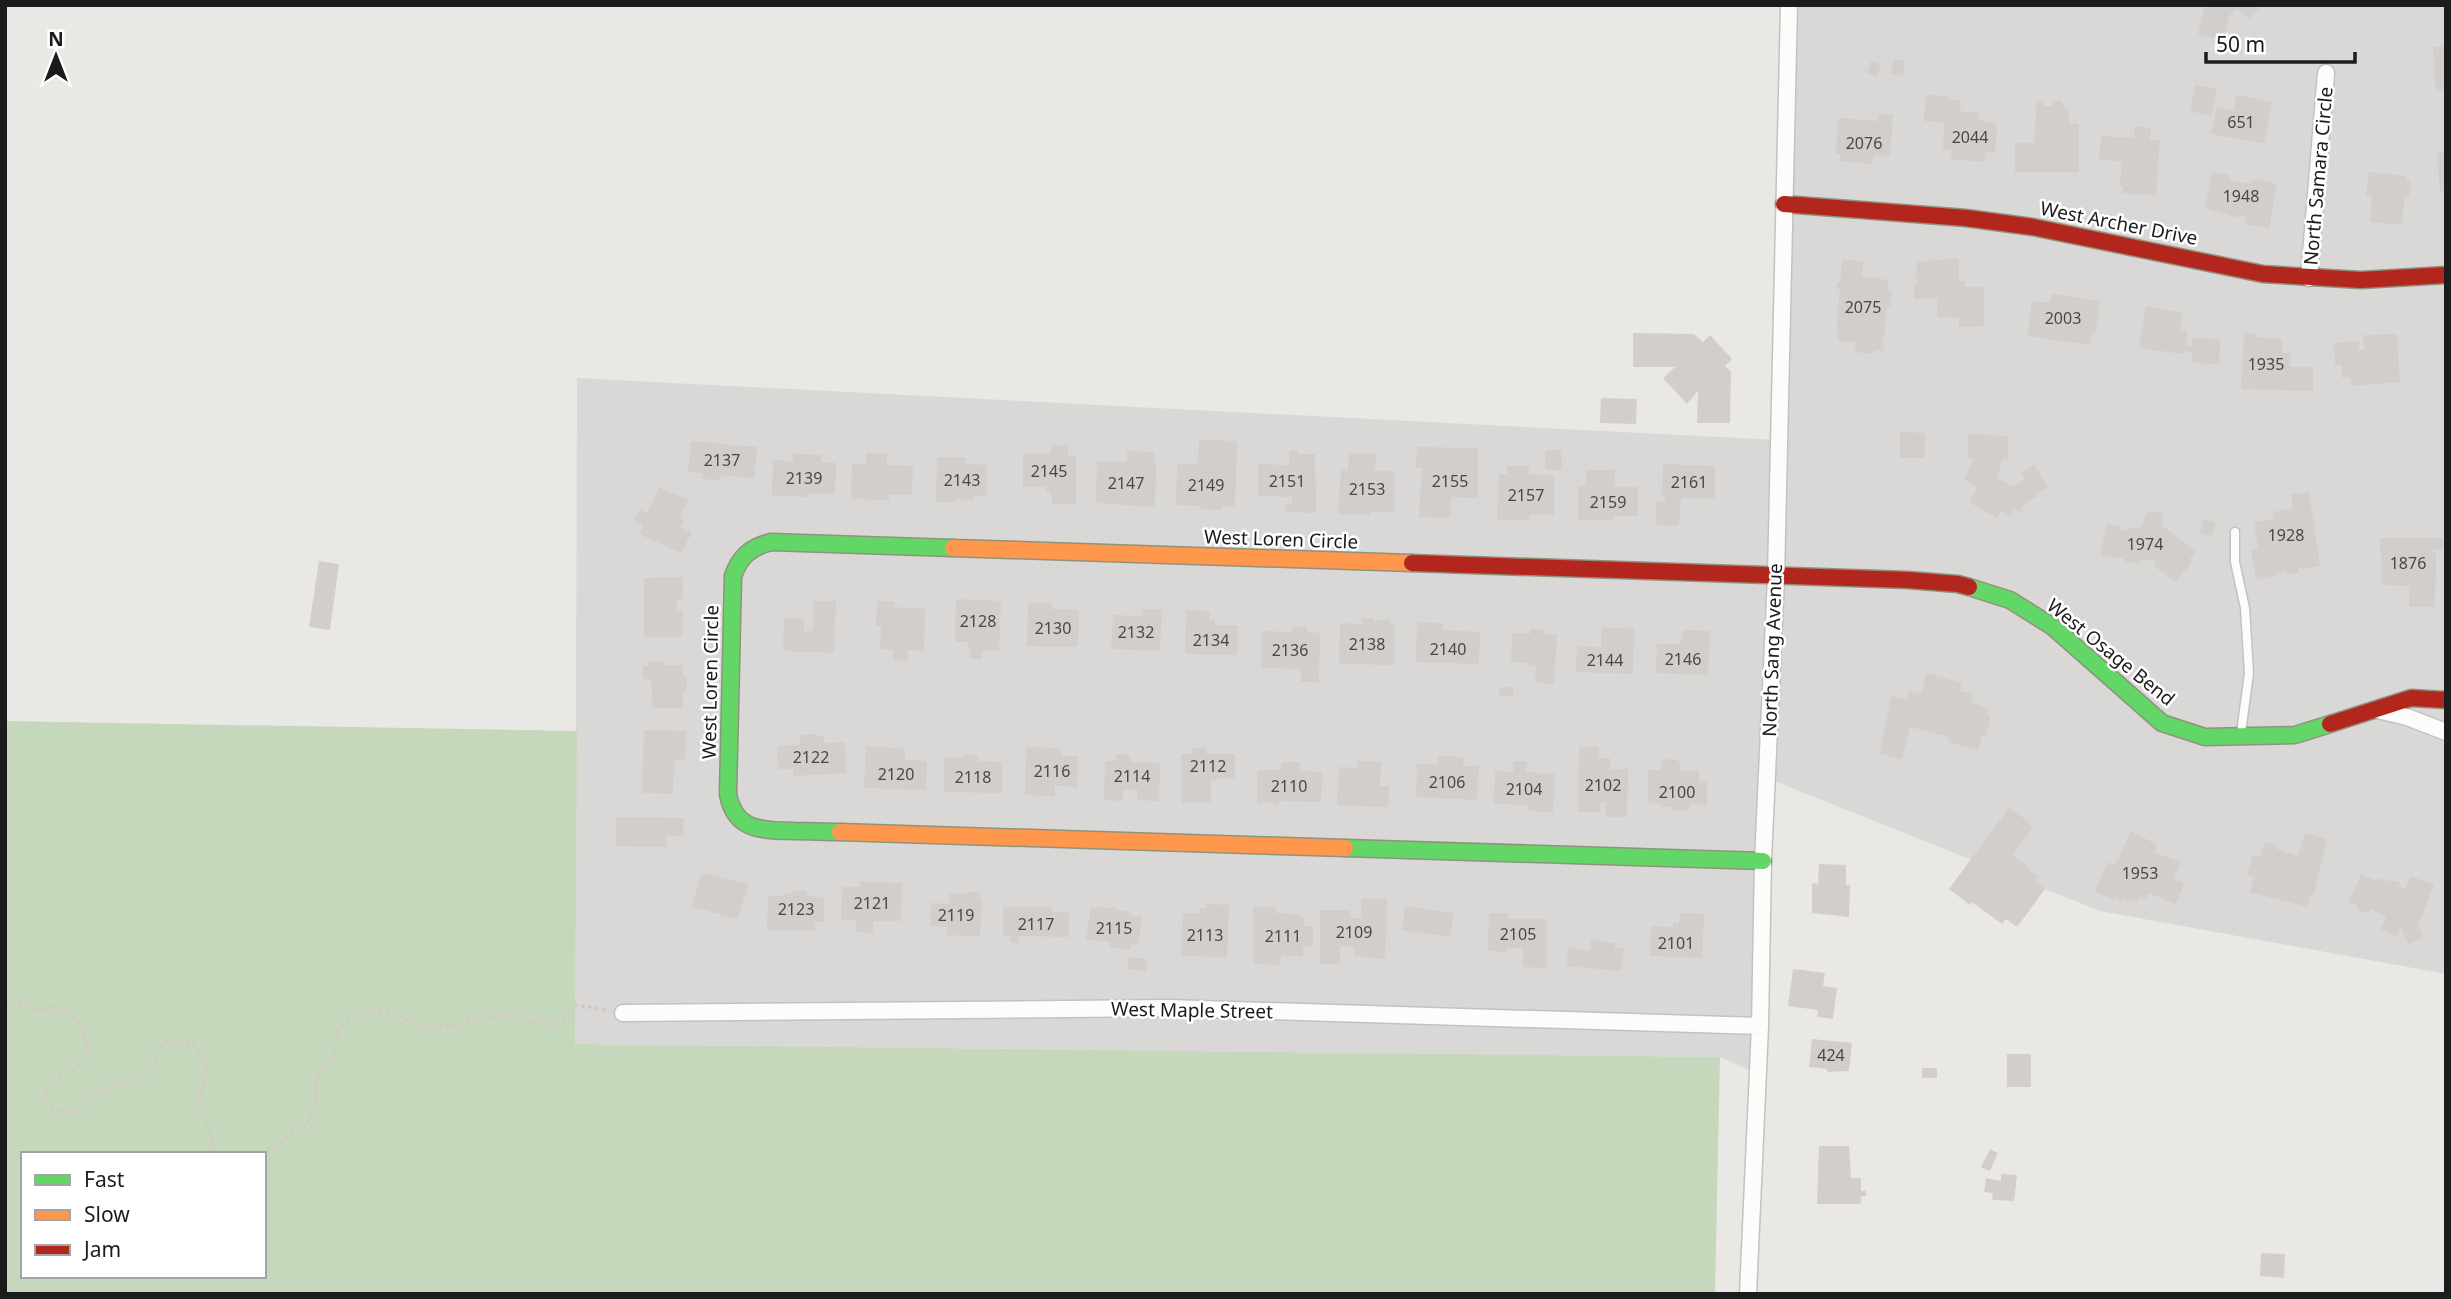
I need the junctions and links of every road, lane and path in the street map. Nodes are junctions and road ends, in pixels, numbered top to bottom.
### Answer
1 (1789, 5) edge
2 (2326, 73) dead end
3 (1784, 204) junction
4 (2446, 275) edge
5 (2309, 278) junction
6 (2235, 532) dead end
7 (1776, 577) junction
8 (2446, 700) edge
9 (2378, 710) junction
10 (2446, 732) edge
11 (2241, 736) junction
12 (1763, 861) junction
13 (5, 1002) edge
14 (623, 1013) joint
15 (1760, 1026) junction
16 (215, 1152) edge
17 (266, 1152) edge
18 (1748, 1294) edge

1 - 3 street, North Sang Avenue
2 - 5 street, North Samara Circle
3 - 5 street, West Archer Drive
3 - 7 street, North Sang Avenue
4 - 5 street, West Archer Drive
6 - 11 lane
7 - 11 street, West Osage Bend
7 - 12 street, North Sang Avenue
7 - 12 street, West Loren Circle
8 - 9 street, West Osage Bend
9 - 10 street
9 - 11 street, West Osage Bend
12 - 15 street, North Sang Avenue
13 - 16 path
14 - 15 street, West Maple Street
14 - 17 path
15 - 18 street, North Sang Avenue

